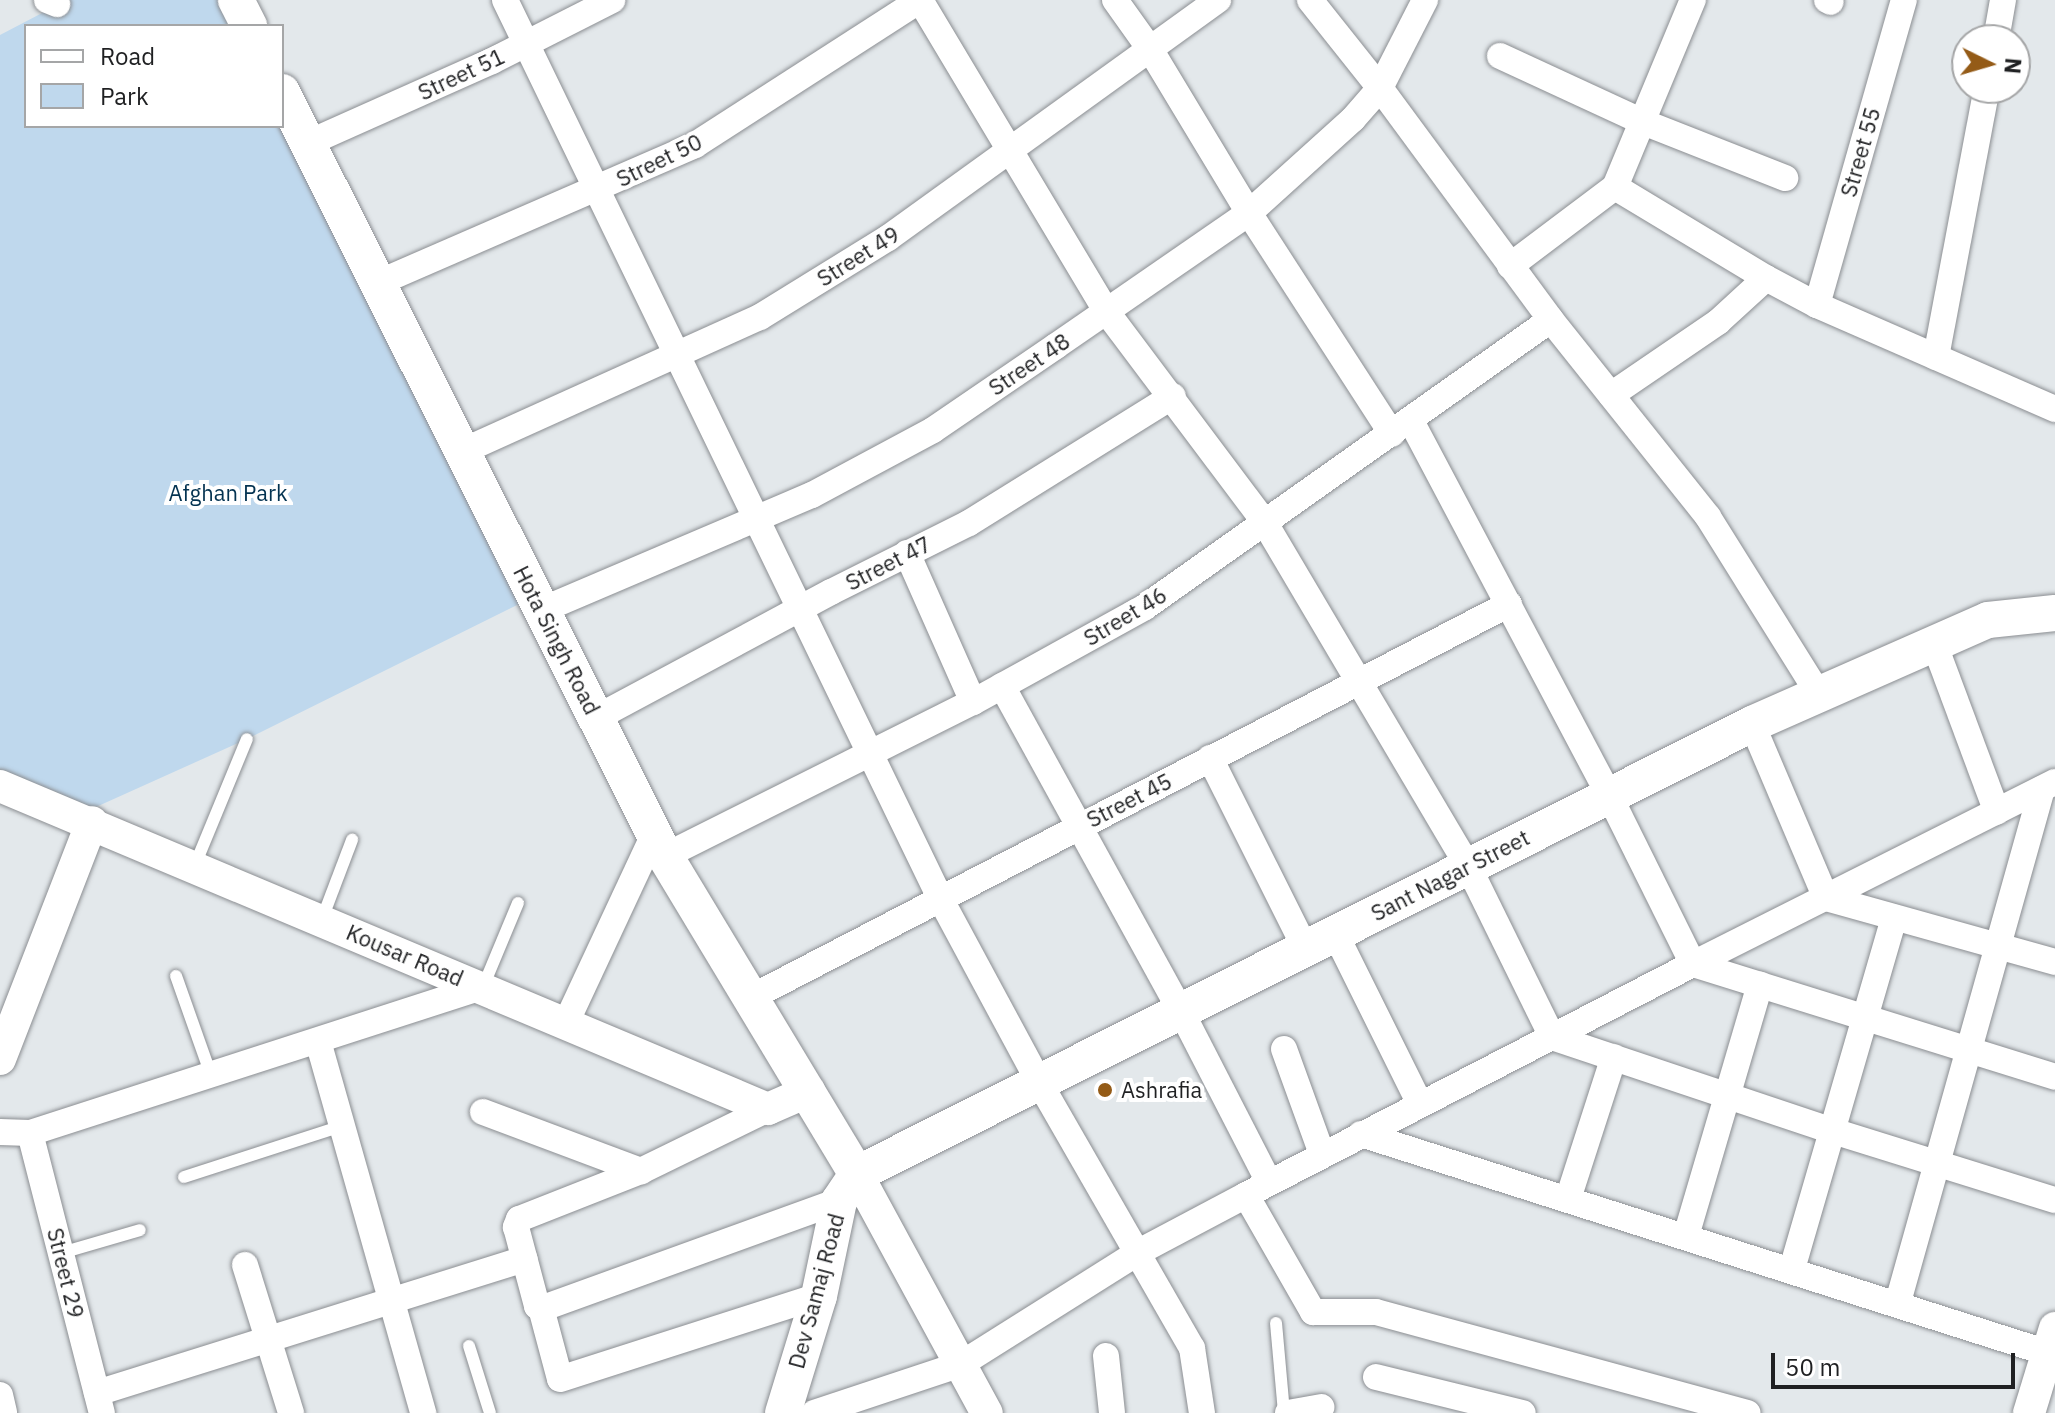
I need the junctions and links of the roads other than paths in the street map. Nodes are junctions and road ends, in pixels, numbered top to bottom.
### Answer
1 (236, 0) edge
2 (505, 0) edge
3 (612, 0) edge
4 (920, 0) edge
5 (1115, 0) edge
6 (1218, 0) edge
7 (1310, 0) edge
8 (1425, 0) edge
9 (1693, 0) edge
10 (1904, 0) edge
11 (2003, 0) edge
12 (248, 24) edge
13 (1999, 24) edge
14 (526, 44) junction
15 (1150, 49) junction
16 (1500, 56) dead end
17 (1380, 88) junction
18 (284, 96) edge
19 (1984, 104) edge
20 (1643, 122) junction
21 (308, 143) junction
22 (1011, 150) junction
23 (1785, 178) dead end
24 (1615, 187) junction
25 (597, 190) junction
26 (1249, 213) junction
27 (1510, 266) junction
28 (1766, 278) junction
29 (378, 283) junction
30 (1817, 305) junction
31 (1106, 311) junction
32 (1551, 320) junction
33 (676, 354) junction
34 (1936, 357) junction
35 (1611, 395) junction
36 (1173, 396) junction
37 (2055, 409) edge
38 (1402, 427) junction
39 (463, 451) junction
40 (755, 518) junction
41 (1265, 523) junction
42 (907, 553) junction
43 (1509, 604) junction
44 (799, 609) junction
45 (542, 610) junction
46 (2055, 613) edge
47 (1934, 643) junction
48 (1361, 681) junction
49 (1002, 686) junction
50 (1818, 693) junction
51 (973, 702) junction
52 (596, 718) junction
53 (1752, 724) junction
54 (247, 739) dead end
55 (871, 753) junction
56 (1210, 758) junction
57 (0, 786) edge
58 (2048, 786) edge
59 (1609, 795) junction
60 (1997, 812) junction
61 (92, 822) junction
62 (1081, 824) junction
63 (352, 840) dead end
64 (660, 845) junction
65 (1468, 866) junction
66 (194, 867) junction
67 (940, 898) junction
68 (1826, 898) junction
69 (518, 903) dead end
70 (1894, 917) junction
71 (322, 920) junction
72 (1320, 940) junction
73 (1999, 946) junction
74 (2055, 962) edge
75 (1693, 964) junction
76 (176, 976) dead end
77 (1760, 985) junction
78 (483, 987) junction
79 (750, 998) junction
80 (1181, 1011) junction
81 (1866, 1021) junction
82 (566, 1023) junction
83 (1552, 1037) junction
84 (3, 1039) edge
85 (318, 1041) junction
86 (1284, 1049) dead end
87 (1969, 1052) junction
88 (1614, 1057) junction
89 (211, 1075) junction
90 (2055, 1077) edge
91 (1039, 1082) junction
92 (809, 1091) junction
93 (1728, 1096) junction
94 (1420, 1104) junction
95 (768, 1109) junction
96 (483, 1112) dead end
97 (342, 1126) junction
98 (1833, 1131) junction
99 (0, 1132) edge
100 (30, 1133) junction
101 (1361, 1134) junction
102 (1322, 1154) junction
103 (1938, 1163) junction
104 (641, 1171) junction
105 (184, 1177) dead end
106 (1269, 1182) junction
107 (848, 1187) junction
108 (1246, 1195) junction
109 (1568, 1199) junction
110 (2055, 1200) edge
111 (140, 1230) dead end
112 (1686, 1236) junction
113 (61, 1253) junction
114 (1137, 1253) junction
115 (524, 1259) junction
116 (245, 1265) dead end
117 (1792, 1269) junction
118 (819, 1296) junction
119 (390, 1300) junction
120 (1898, 1302) junction
121 (541, 1308) junction
122 (1276, 1323) dead end
123 (269, 1338) junction
124 (2051, 1340) edge
125 (469, 1346) dead end
126 (1106, 1356) dead end
127 (961, 1364) junction
128 (1376, 1377) dead end
129 (0, 1395) edge
130 (1426, 1401) edge
131 (99, 1403) edge
132 (1697, 1406) edge
133 (1321, 1407) dead end
134 (4, 1413) edge
135 (291, 1413) edge
136 (423, 1413) edge
137 (490, 1413) edge
138 (783, 1413) edge
139 (814, 1413) edge
140 (987, 1413) edge
141 (1112, 1413) edge
142 (1202, 1413) edge
143 (1286, 1413) edge
144 (1523, 1413) edge
145 (1747, 1413) edge
146 (2029, 1413) edge

1 - 12 main road
2 - 14 street
3 - 14 street, Street 51
4 - 22 street
4 - 25 street, Street 50
5 - 15 street
6 - 15 street, Street 49
7 - 17 street
8 - 17 street, Street 48
9 - 20 street
10 - 30 street, Street 55
11 - 13 street
14 - 21 street, Street 51
14 - 25 street
15 - 22 street, Street 49
15 - 26 street
16 - 20 street
17 - 26 street, Street 48
17 - 27 street
18 - 21 main road, Hota Singh Road
19 - 34 street
20 - 23 street
20 - 24 street
21 - 29 main road, Hota Singh Road
22 - 31 street
22 - 33 street, Street 49
24 - 27 street
24 - 28 street
25 - 29 street, Street 50
25 - 33 street
26 - 31 street, Street 48
26 - 38 street
27 - 32 street
28 - 30 street
28 - 35 street
29 - 39 main road, Hota Singh Road
30 - 34 street
31 - 36 street
31 - 40 street, Street 48
32 - 35 street
32 - 38 street, Street 46
33 - 39 street, Street 49
33 - 40 street
34 - 37 street
35 - 50 street
36 - 41 street
36 - 42 street, Street 47
38 - 41 street, Street 46
38 - 43 street
39 - 45 main road, Hota Singh Road
40 - 44 street
40 - 45 street, Street 48
41 - 48 street
41 - 49 street, Street 46
42 - 44 street, Street 47
42 - 51 street
43 - 48 street, Street 45
43 - 59 street
44 - 52 street, Street 47
44 - 55 street
45 - 52 main road, Hota Singh Road
46 - 47 main road, Sant Nagar Street
47 - 50 main road, Sant Nagar Street
47 - 60 street
48 - 56 street, Street 45
48 - 65 street
49 - 51 street, Street 46
49 - 62 street
50 - 53 main road, Sant Nagar Street
51 - 55 street, Street 46
52 - 64 main road, Hota Singh Road
53 - 59 main road, Sant Nagar Street
53 - 68 street
54 - 66 lane
55 - 64 street, Street 46
55 - 67 street
56 - 62 street, Street 45
56 - 72 street
57 - 61 street, Kousar Road
58 - 60 street
58 - 73 street
59 - 65 main road, Sant Nagar Street
59 - 75 street
60 - 68 street
61 - 66 street, Kousar Road
61 - 84 street
62 - 67 street, Street 45
62 - 80 street
63 - 71 lane
64 - 79 main road, Hota Singh Road
64 - 82 street
65 - 72 main road, Sant Nagar Street
65 - 83 street
66 - 71 street, Kousar Road
67 - 79 street, Street 45
67 - 91 street
68 - 70 street
68 - 75 street
69 - 78 lane
70 - 73 street
70 - 81 street
71 - 78 street, Kousar Road
72 - 80 main road, Sant Nagar Street
72 - 94 street
73 - 74 street
73 - 87 street
75 - 77 street
75 - 83 street
76 - 89 lane
77 - 81 street
77 - 93 street
78 - 82 street, Kousar Road
78 - 85 street
79 - 92 main road, Hota Singh Road
80 - 91 main road, Sant Nagar Street
80 - 106 street
81 - 87 street
81 - 98 street
82 - 95 street, Kousar Road
83 - 88 street
83 - 94 street
85 - 89 street
85 - 97 street
86 - 102 street
87 - 90 street
87 - 103 street
88 - 93 street
88 - 109 street
89 - 100 street
91 - 107 main road, Sant Nagar Street
91 - 114 street
92 - 95 street
92 - 107 main road, Hota Singh Road
93 - 98 street
93 - 112 street
94 - 101 street
95 - 104 street
96 - 104 street
97 - 105 lane
97 - 119 street
98 - 103 street
98 - 117 street
99 - 100 street
100 - 113 street, Street 29
101 - 102 street
101 - 109 street
102 - 106 street
103 - 110 street
103 - 120 street
104 - 115 street
106 - 108 street
107 - 118 main road, Dev Samaj Road
107 - 121 street
107 - 127 street
108 - 114 street
108 - 132 street
109 - 112 street
111 - 113 lane
112 - 117 street
113 - 131 street, Street 29
114 - 127 street
114 - 142 street
115 - 119 street
115 - 121 street
116 - 123 street
117 - 120 street
118 - 121 street
118 - 138 main road, Dev Samaj Road
119 - 123 street
119 - 136 street
120 - 124 street
122 - 143 lane
123 - 131 street
123 - 135 street
124 - 146 street
125 - 137 lane
126 - 141 street
127 - 139 street
127 - 140 street
128 - 130 street
129 - 134 street
130 - 144 street
132 - 145 street
133 - 143 street

